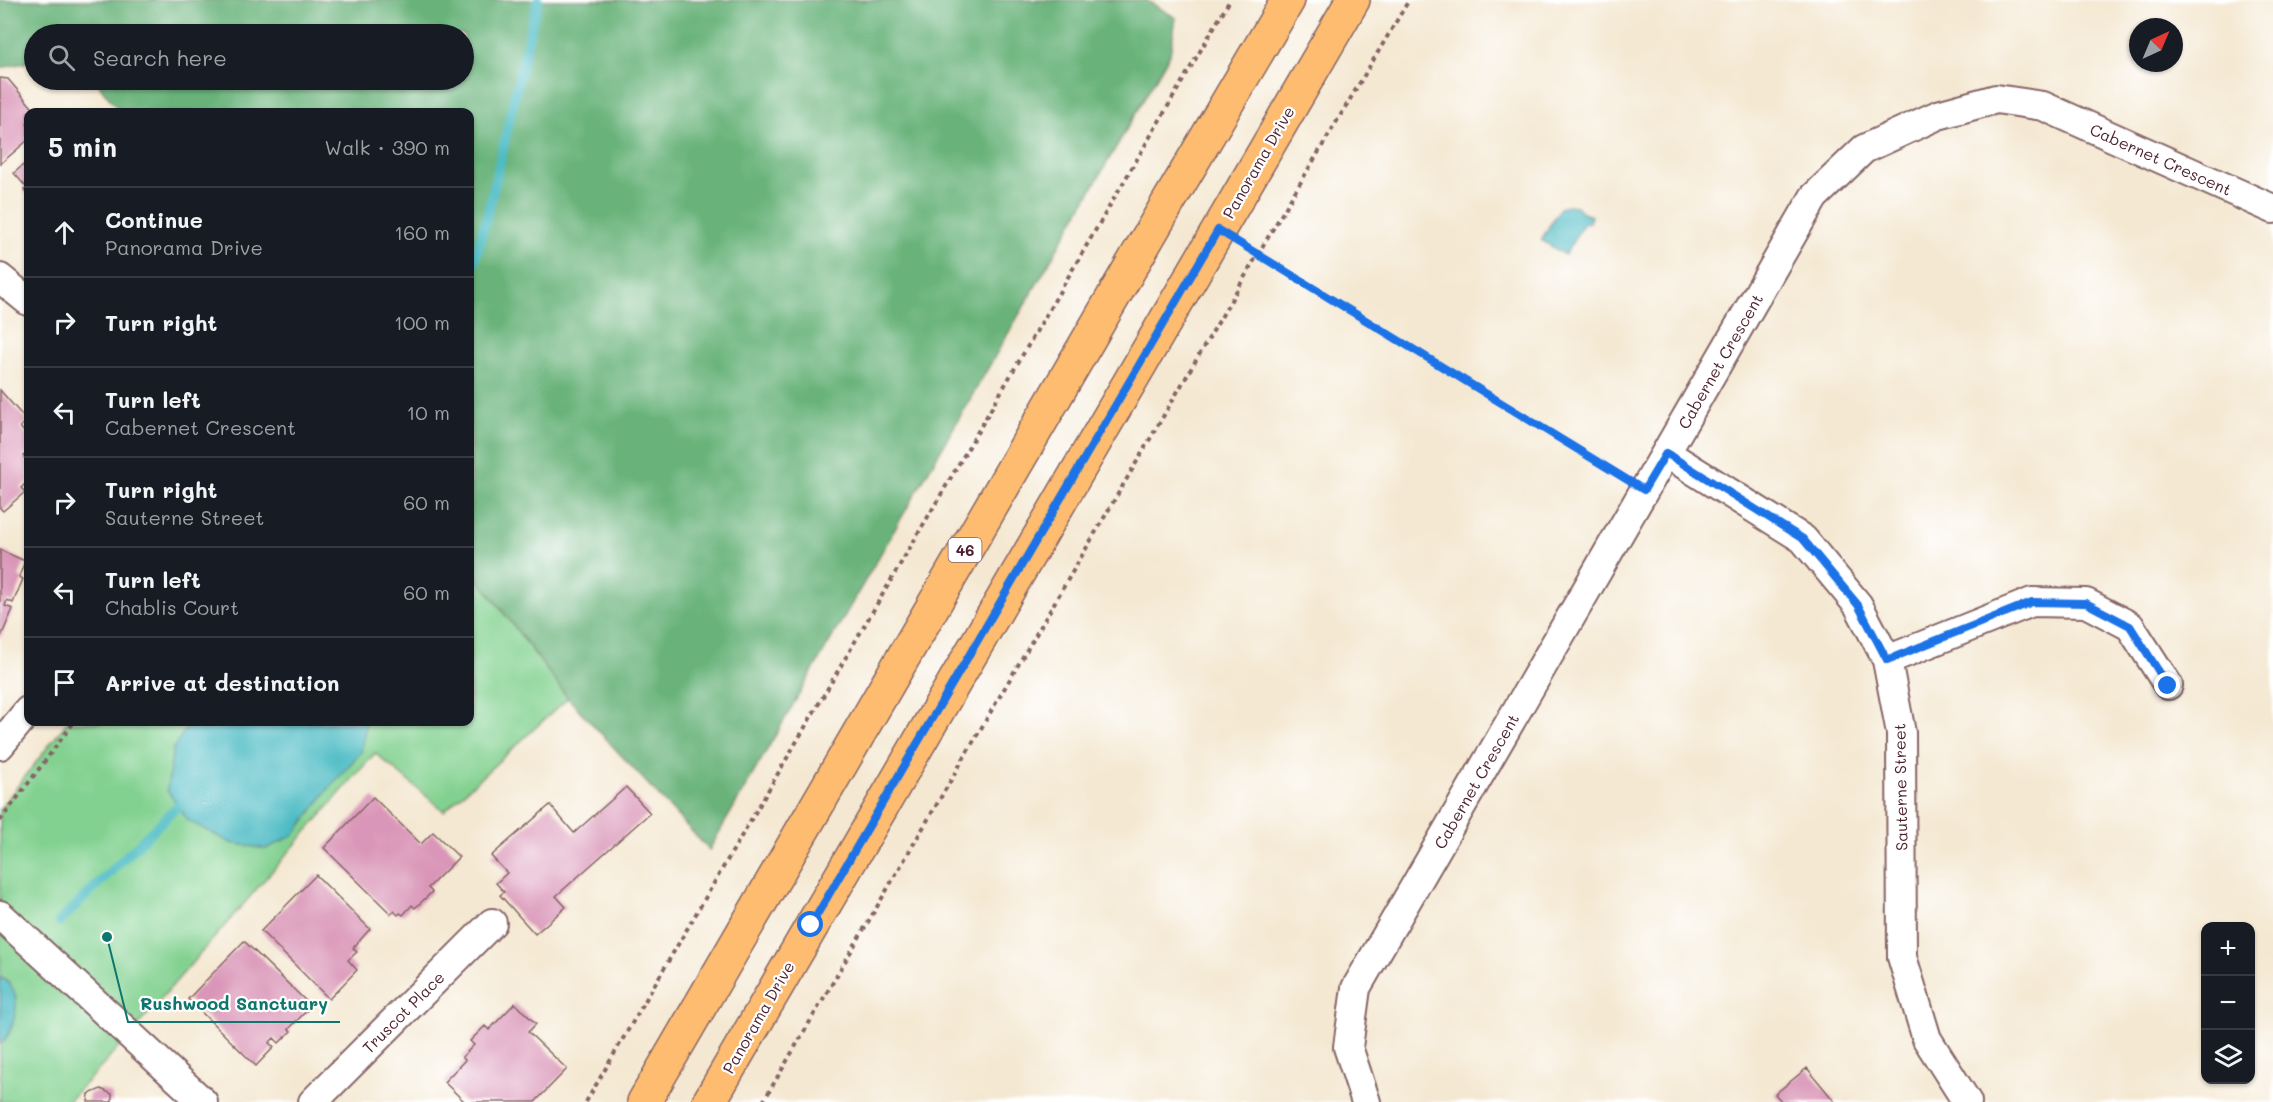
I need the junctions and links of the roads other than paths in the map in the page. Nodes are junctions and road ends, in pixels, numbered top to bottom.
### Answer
1 (1288, 0) edge
2 (1353, 0) edge
3 (2273, 209) edge
4 (0, 278) edge
5 (24, 298) edge
6 (1666, 453) junction
7 (1887, 660) junction
8 (2168, 686) dead end
9 (24, 716) edge
10 (0, 745) edge
11 (0, 915) edge
12 (492, 922) dead end
13 (203, 1102) edge
14 (313, 1102) edge
15 (644, 1102) edge
16 (709, 1102) edge
17 (1366, 1102) edge
18 (1967, 1102) edge

1 - 15 main road, 46
2 - 16 main road, Panorama Drive
3 - 6 street, Cabernet Crescent
4 - 5 street
6 - 7 street, Sauterne Street
6 - 17 street, Cabernet Crescent
7 - 8 street
7 - 18 street, Sauterne Street
9 - 10 street
11 - 13 street
12 - 14 street, Truscot Place

